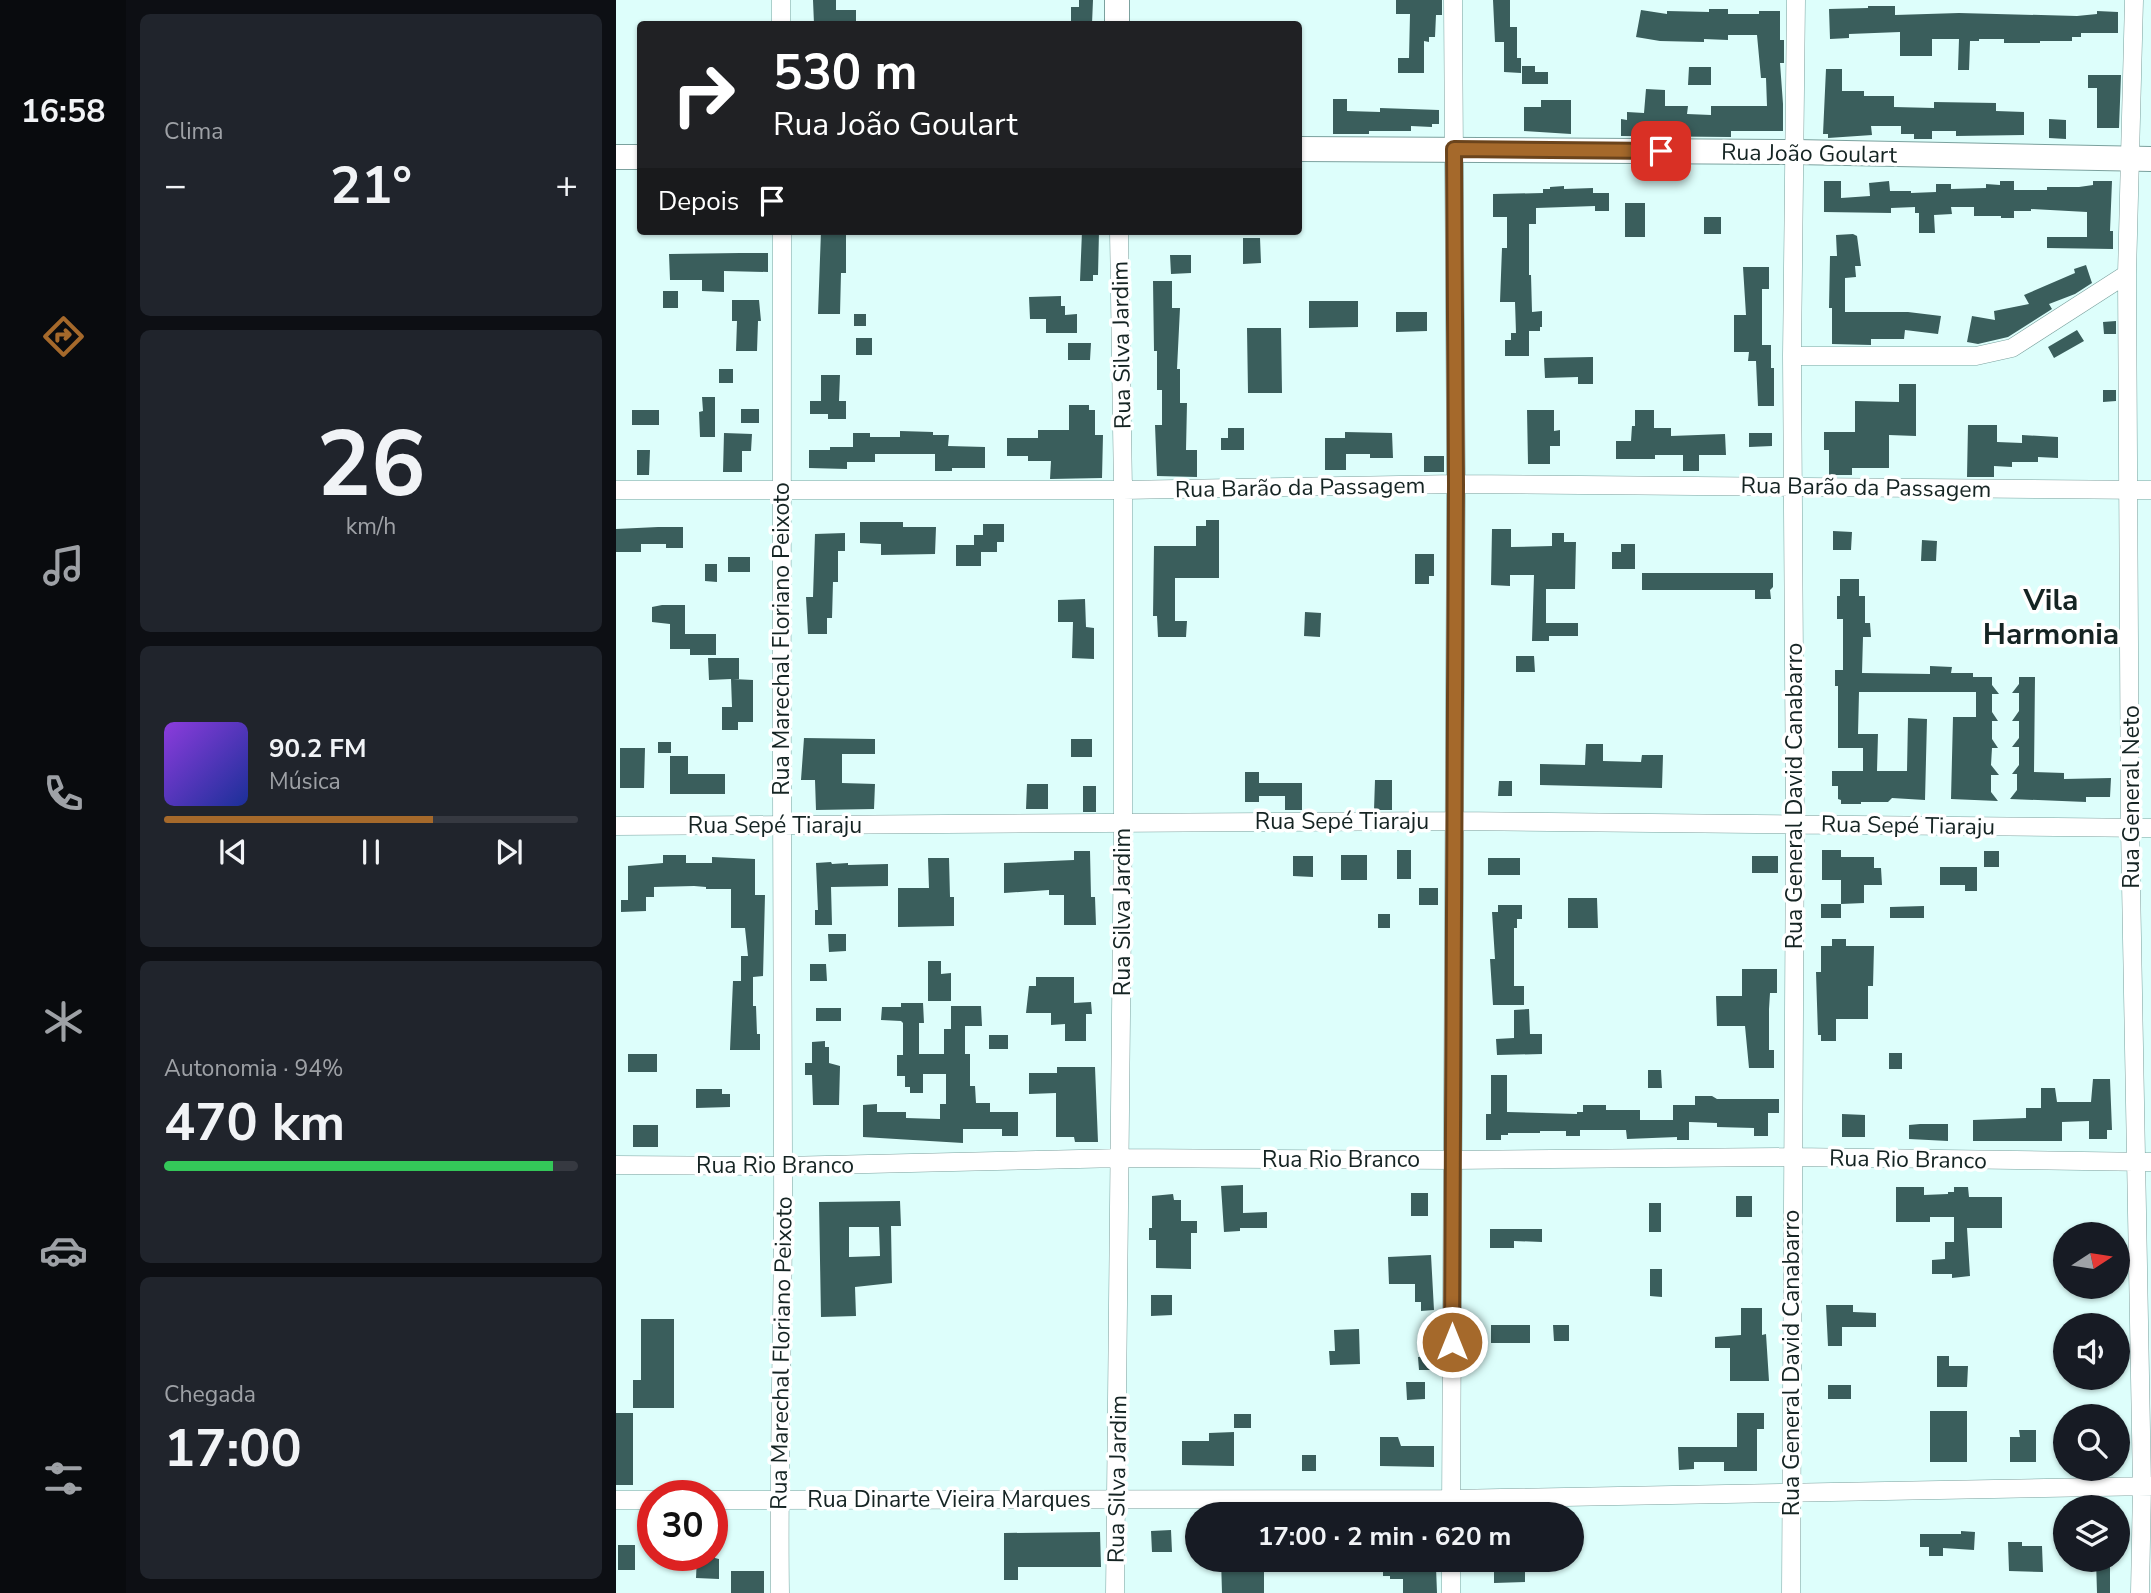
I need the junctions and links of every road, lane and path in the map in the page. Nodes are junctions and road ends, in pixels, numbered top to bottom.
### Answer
1 (781, 0) edge
2 (1117, 0) edge
3 (1452, 0) edge
4 (1796, 0) edge
5 (2134, 0) edge
6 (781, 21) edge
7 (1117, 21) edge
8 (1302, 149) edge
9 (1454, 149) junction
10 (1796, 152) junction
11 (616, 157) edge
12 (637, 157) edge
13 (2141, 159) edge
14 (782, 235) edge
15 (1119, 235) edge
16 (2127, 274) junction
17 (1792, 356) junction
18 (1456, 484) junction
19 (1792, 485) junction
20 (780, 489) junction
21 (1123, 490) junction
22 (616, 491) edge
23 (2130, 491) junction
24 (2151, 491) edge
25 (1455, 821) junction
26 (1123, 823) junction
27 (1795, 824) junction
28 (616, 825) edge
29 (781, 825) junction
30 (2130, 828) junction
31 (2151, 828) edge
32 (1793, 1157) junction
33 (1121, 1158) junction
34 (1453, 1160) junction
35 (2143, 1162) edge
36 (616, 1165) edge
37 (783, 1166) junction
38 (2146, 1486) edge
39 (1790, 1494) junction
40 (1118, 1498) junction
41 (779, 1499) junction
42 (616, 1500) edge
43 (637, 1500) edge
44 (728, 1500) edge
45 (1284, 1502) edge
46 (1451, 1502) edge
47 (1564, 1502) edge
48 (1451, 1572) edge
49 (780, 1593) edge
50 (1115, 1593) edge
51 (1451, 1593) edge
52 (1791, 1593) edge
53 (2140, 1593) edge

1 - 6 street
2 - 7 street
3 - 9 street
4 - 10 street, Rua General David Canabarro
5 - 13 street, Rua General Neto
8 - 9 street, Rua João Goulart
9 - 10 street, Rua João Goulart
9 - 18 street
10 - 13 street, Rua João Goulart
10 - 17 street, Rua General David Canabarro
11 - 12 street
13 - 16 street, Rua General Neto
14 - 20 street, Rua Marechal Floriano Peixoto
15 - 21 street, Rua Silva Jardim
16 - 17 street
16 - 23 street, Rua General Neto
17 - 19 street, Rua General David Canabarro
18 - 19 street, Rua Barão da Passagem
18 - 21 street, Rua Barão da Passagem
18 - 25 street
19 - 23 street, Rua Barão da Passagem
19 - 27 street, Rua General David Canabarro
20 - 21 street, Rua Barão da Passagem
20 - 22 street, Rua Barão da Passagem
20 - 29 street, Rua Marechal Floriano Peixoto
21 - 26 street, Rua Silva Jardim
23 - 24 street, Rua Barão da Passagem
23 - 30 street, Rua General Neto
25 - 26 street, Rua Sepé Tiaraju
25 - 27 street, Rua Sepé Tiaraju
25 - 34 street
26 - 29 street, Rua Sepé Tiaraju
26 - 33 street, Rua Silva Jardim
27 - 30 street, Rua Sepé Tiaraju
27 - 32 street, Rua General David Canabarro
28 - 29 street, Rua Sepé Tiaraju
29 - 37 street, Rua Marechal Floriano Peixoto
30 - 31 street, Rua Sepé Tiaraju
30 - 35 street, Rua General Neto
32 - 34 street, Rua Rio Branco
32 - 35 street, Rua Rio Branco
32 - 39 street, Rua General David Canabarro
33 - 34 street, Rua Rio Branco
33 - 37 street, Rua Rio Branco
33 - 40 street, Rua Silva Jardim
34 - 46 street
35 - 38 street, Rua General Neto
36 - 37 street, Rua Rio Branco
37 - 41 street, Rua Marechal Floriano Peixoto
38 - 39 street, Rua Dinarte Vieira Marques
38 - 53 street, Rua General Neto
39 - 47 street, Rua Dinarte Vieira Marques
39 - 52 street, Rua General David Canabarro
40 - 41 street, Rua Dinarte Vieira Marques
40 - 45 street, Rua Dinarte Vieira Marques
40 - 50 street, Rua Silva Jardim
41 - 44 street, Rua Dinarte Vieira Marques
41 - 49 street, Rua Marechal Floriano Peixoto
42 - 43 street
48 - 51 street

